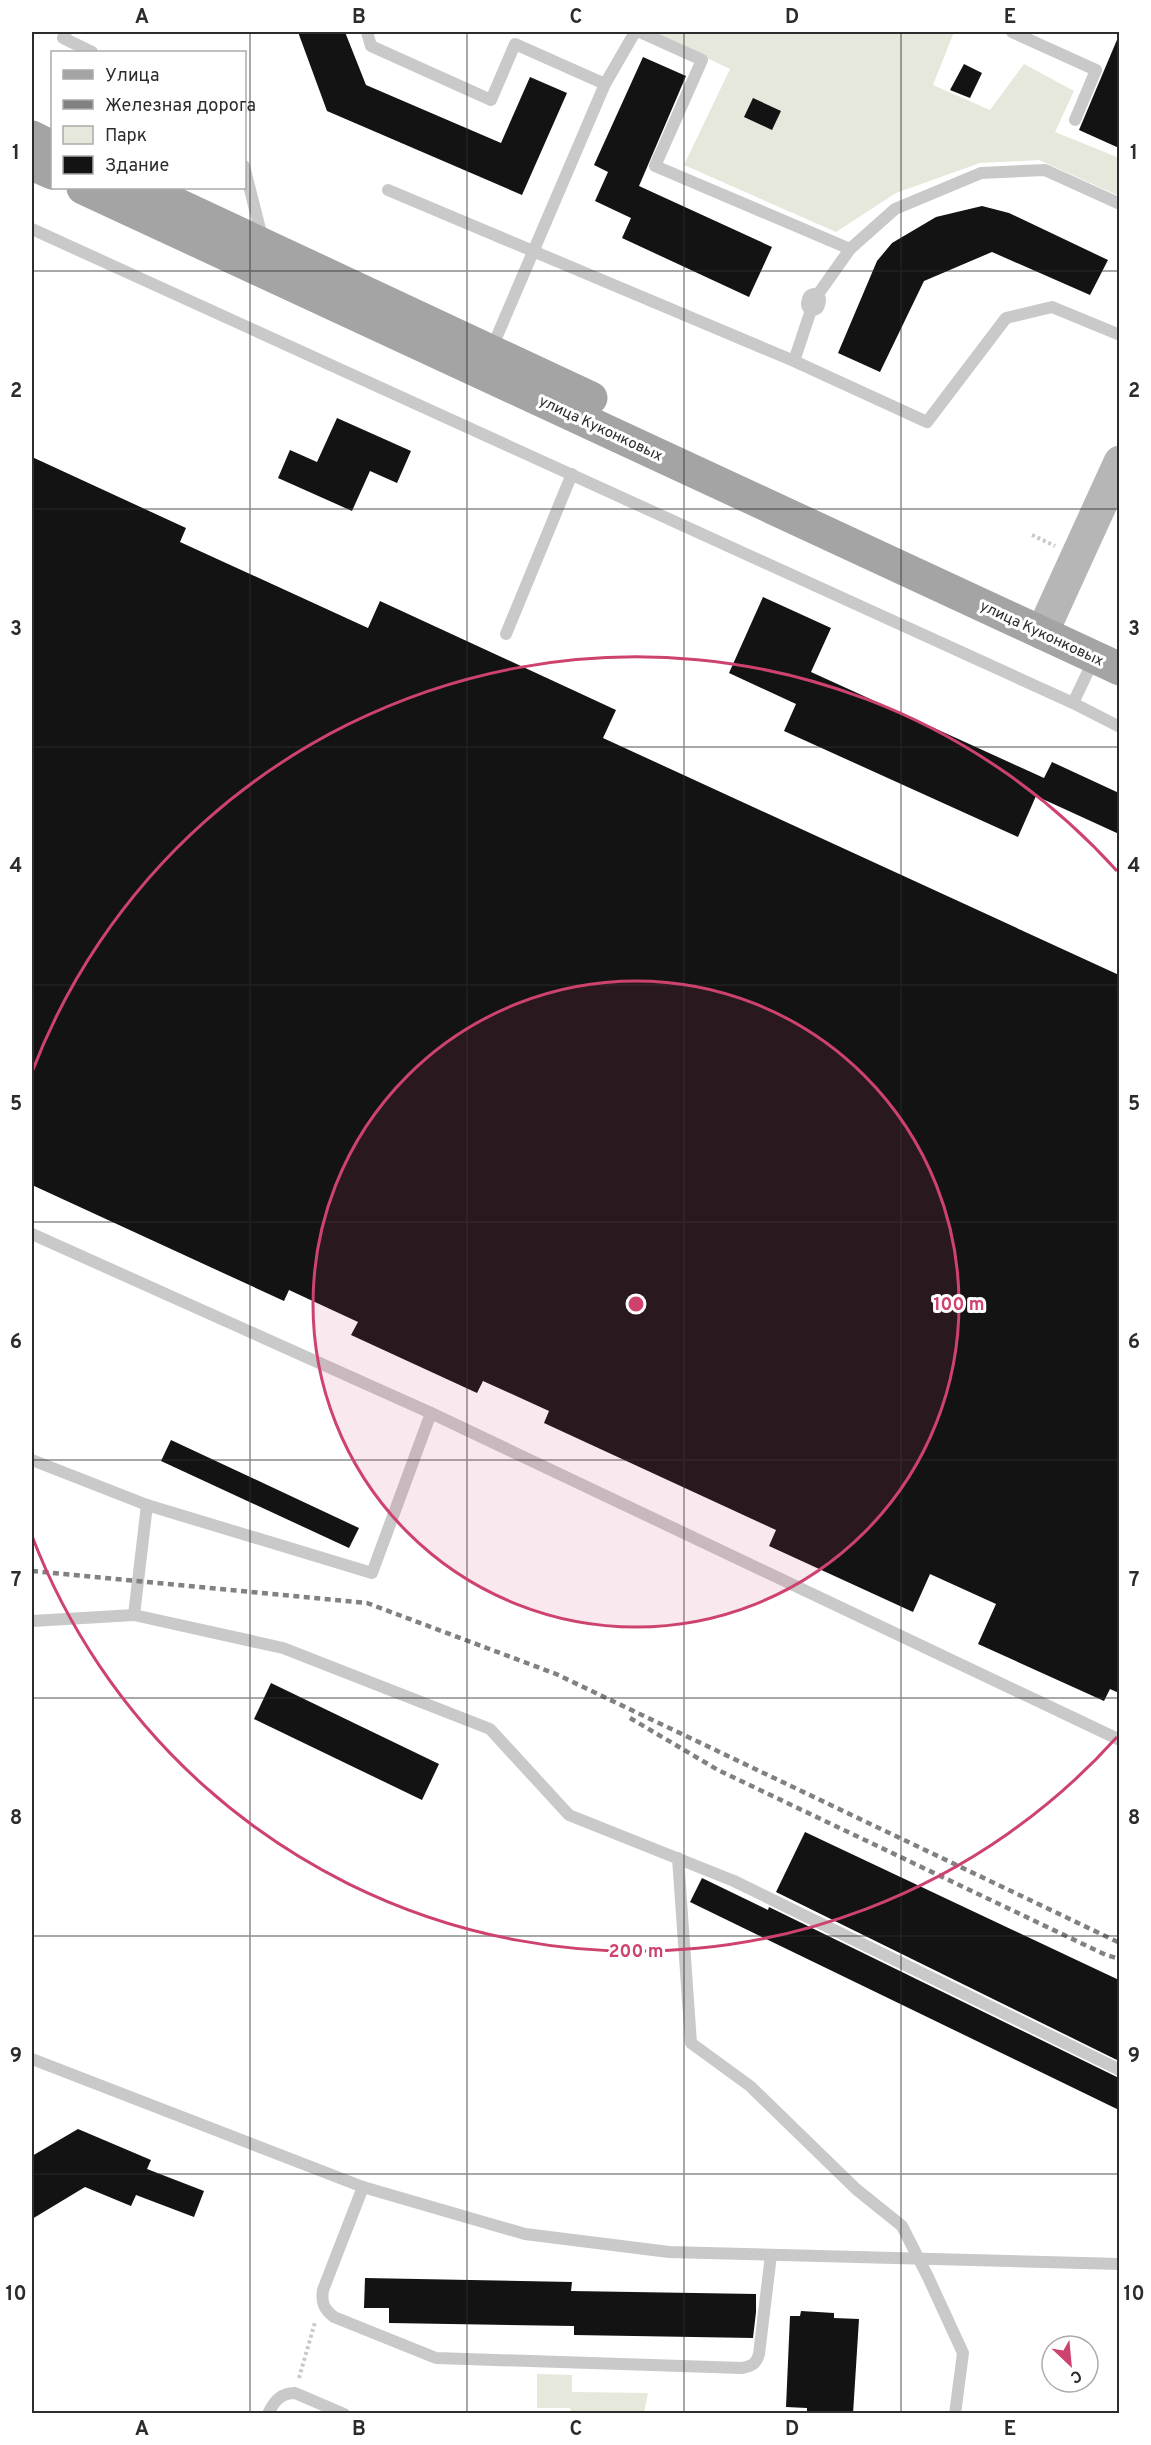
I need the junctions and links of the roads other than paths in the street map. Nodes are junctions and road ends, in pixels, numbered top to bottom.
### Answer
1 (66, 32) edge
2 (367, 32) edge
3 (635, 32) edge
4 (640, 32) edge
5 (1012, 32) edge
6 (90, 51) edge
7 (605, 84) junction
8 (1075, 120) dead end
9 (32, 137) edge
10 (51, 146) edge
11 (32, 164) edge
12 (51, 173) edge
13 (246, 174) edge
14 (85, 189) edge
15 (144, 189) edge
16 (388, 190) dead end
17 (1119, 204) edge
18 (32, 229) edge
19 (264, 245) junction
20 (850, 249) junction
21 (534, 250) junction
22 (1119, 335) edge
23 (490, 351) junction
24 (794, 361) junction
25 (1119, 462) edge
26 (572, 474) junction
27 (1046, 623) junction
28 (506, 634) dead end
29 (1113, 655) edge
30 (1073, 703) junction
31 (1119, 727) edge
32 (32, 1234) edge
33 (431, 1413) junction
34 (32, 1460) edge
35 (147, 1505) junction
36 (134, 1615) junction
37 (32, 1621) edge
38 (1119, 1740) edge
39 (678, 1858) junction
40 (32, 2059) edge
41 (1119, 2070) edge
42 (363, 2187) junction
43 (771, 2254) junction
44 (920, 2260) junction
45 (1119, 2264) edge
46 (268, 2414) edge
47 (344, 2414) edge
48 (955, 2414) edge

1 - 6 lane
2 - 7 lane
3 - 7 lane
4 - 20 lane
5 - 8 lane
7 - 21 lane
9 - 10 main road
11 - 12 main road
13 - 19 lane
14 - 27 main road, улица Куконковых
15 - 19 main road, улица Куконковых
16 - 21 lane
17 - 20 lane
18 - 26 lane
19 - 23 main road, улица Куконковых
20 - 24 lane
21 - 23 lane
21 - 24 lane
22 - 24 lane
23 - 27 main road, улица Куконковых
25 - 27 main road
26 - 28 lane
26 - 30 lane
27 - 29 main road, улица Куконковых
29 - 30 lane
30 - 31 lane
32 - 33 lane
33 - 35 lane
33 - 38 lane
34 - 35 lane
35 - 36 lane
36 - 37 lane
36 - 39 lane
39 - 41 lane
39 - 44 lane
40 - 42 lane
42 - 43 lane
42 - 43 lane
43 - 44 lane
44 - 45 lane
44 - 48 lane
46 - 47 lane

